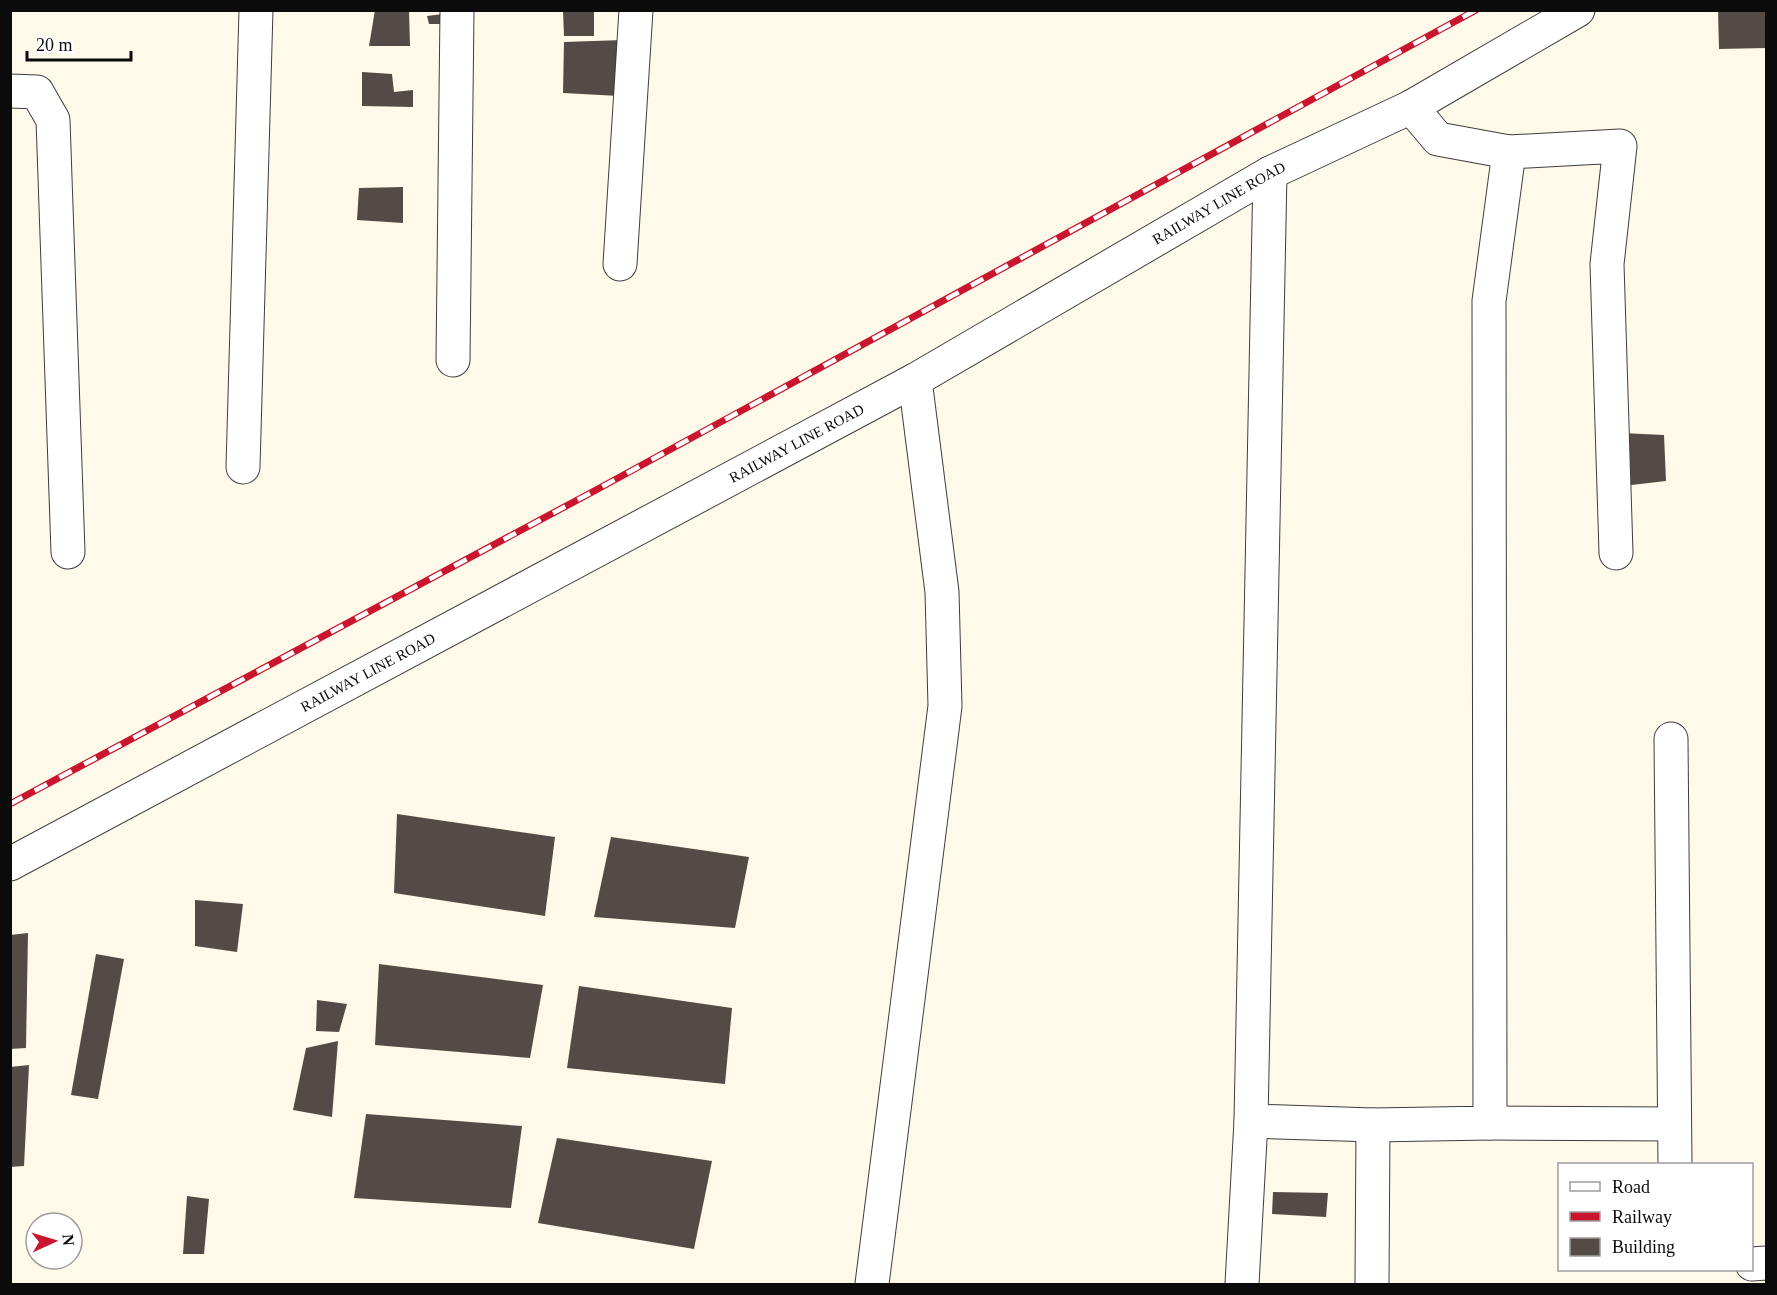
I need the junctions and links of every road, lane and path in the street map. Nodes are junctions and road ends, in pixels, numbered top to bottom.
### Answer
1 (256, 10) edge
2 (457, 10) edge
3 (636, 10) edge
4 (1578, 10) edge
5 (10, 91) edge
6 (1411, 107) junction
7 (1509, 152) junction
8 (1270, 173) junction
9 (620, 264) dead end
10 (453, 360) dead end
11 (915, 380) junction
12 (243, 467) dead end
13 (68, 552) dead end
14 (1616, 553) dead end
15 (1671, 740) dead end
16 (10, 864) edge
17 (1251, 1121) junction
18 (1490, 1123) junction
19 (1674, 1124) junction
20 (1373, 1125) junction
21 (1675, 1163) edge
22 (872, 1284) edge
23 (1242, 1284) edge
24 (1372, 1284) edge

1 - 12 street
2 - 10 street
3 - 9 street
4 - 6 street, RAILWAY LINE ROAD
5 - 13 street
6 - 7 street
6 - 8 street, RAILWAY LINE ROAD
7 - 14 street
7 - 18 street
8 - 11 street, RAILWAY LINE ROAD
8 - 17 street
11 - 16 street, RAILWAY LINE ROAD
11 - 22 street
15 - 19 street
17 - 20 street
17 - 23 street
18 - 19 street
18 - 20 street
19 - 21 street
20 - 24 street

